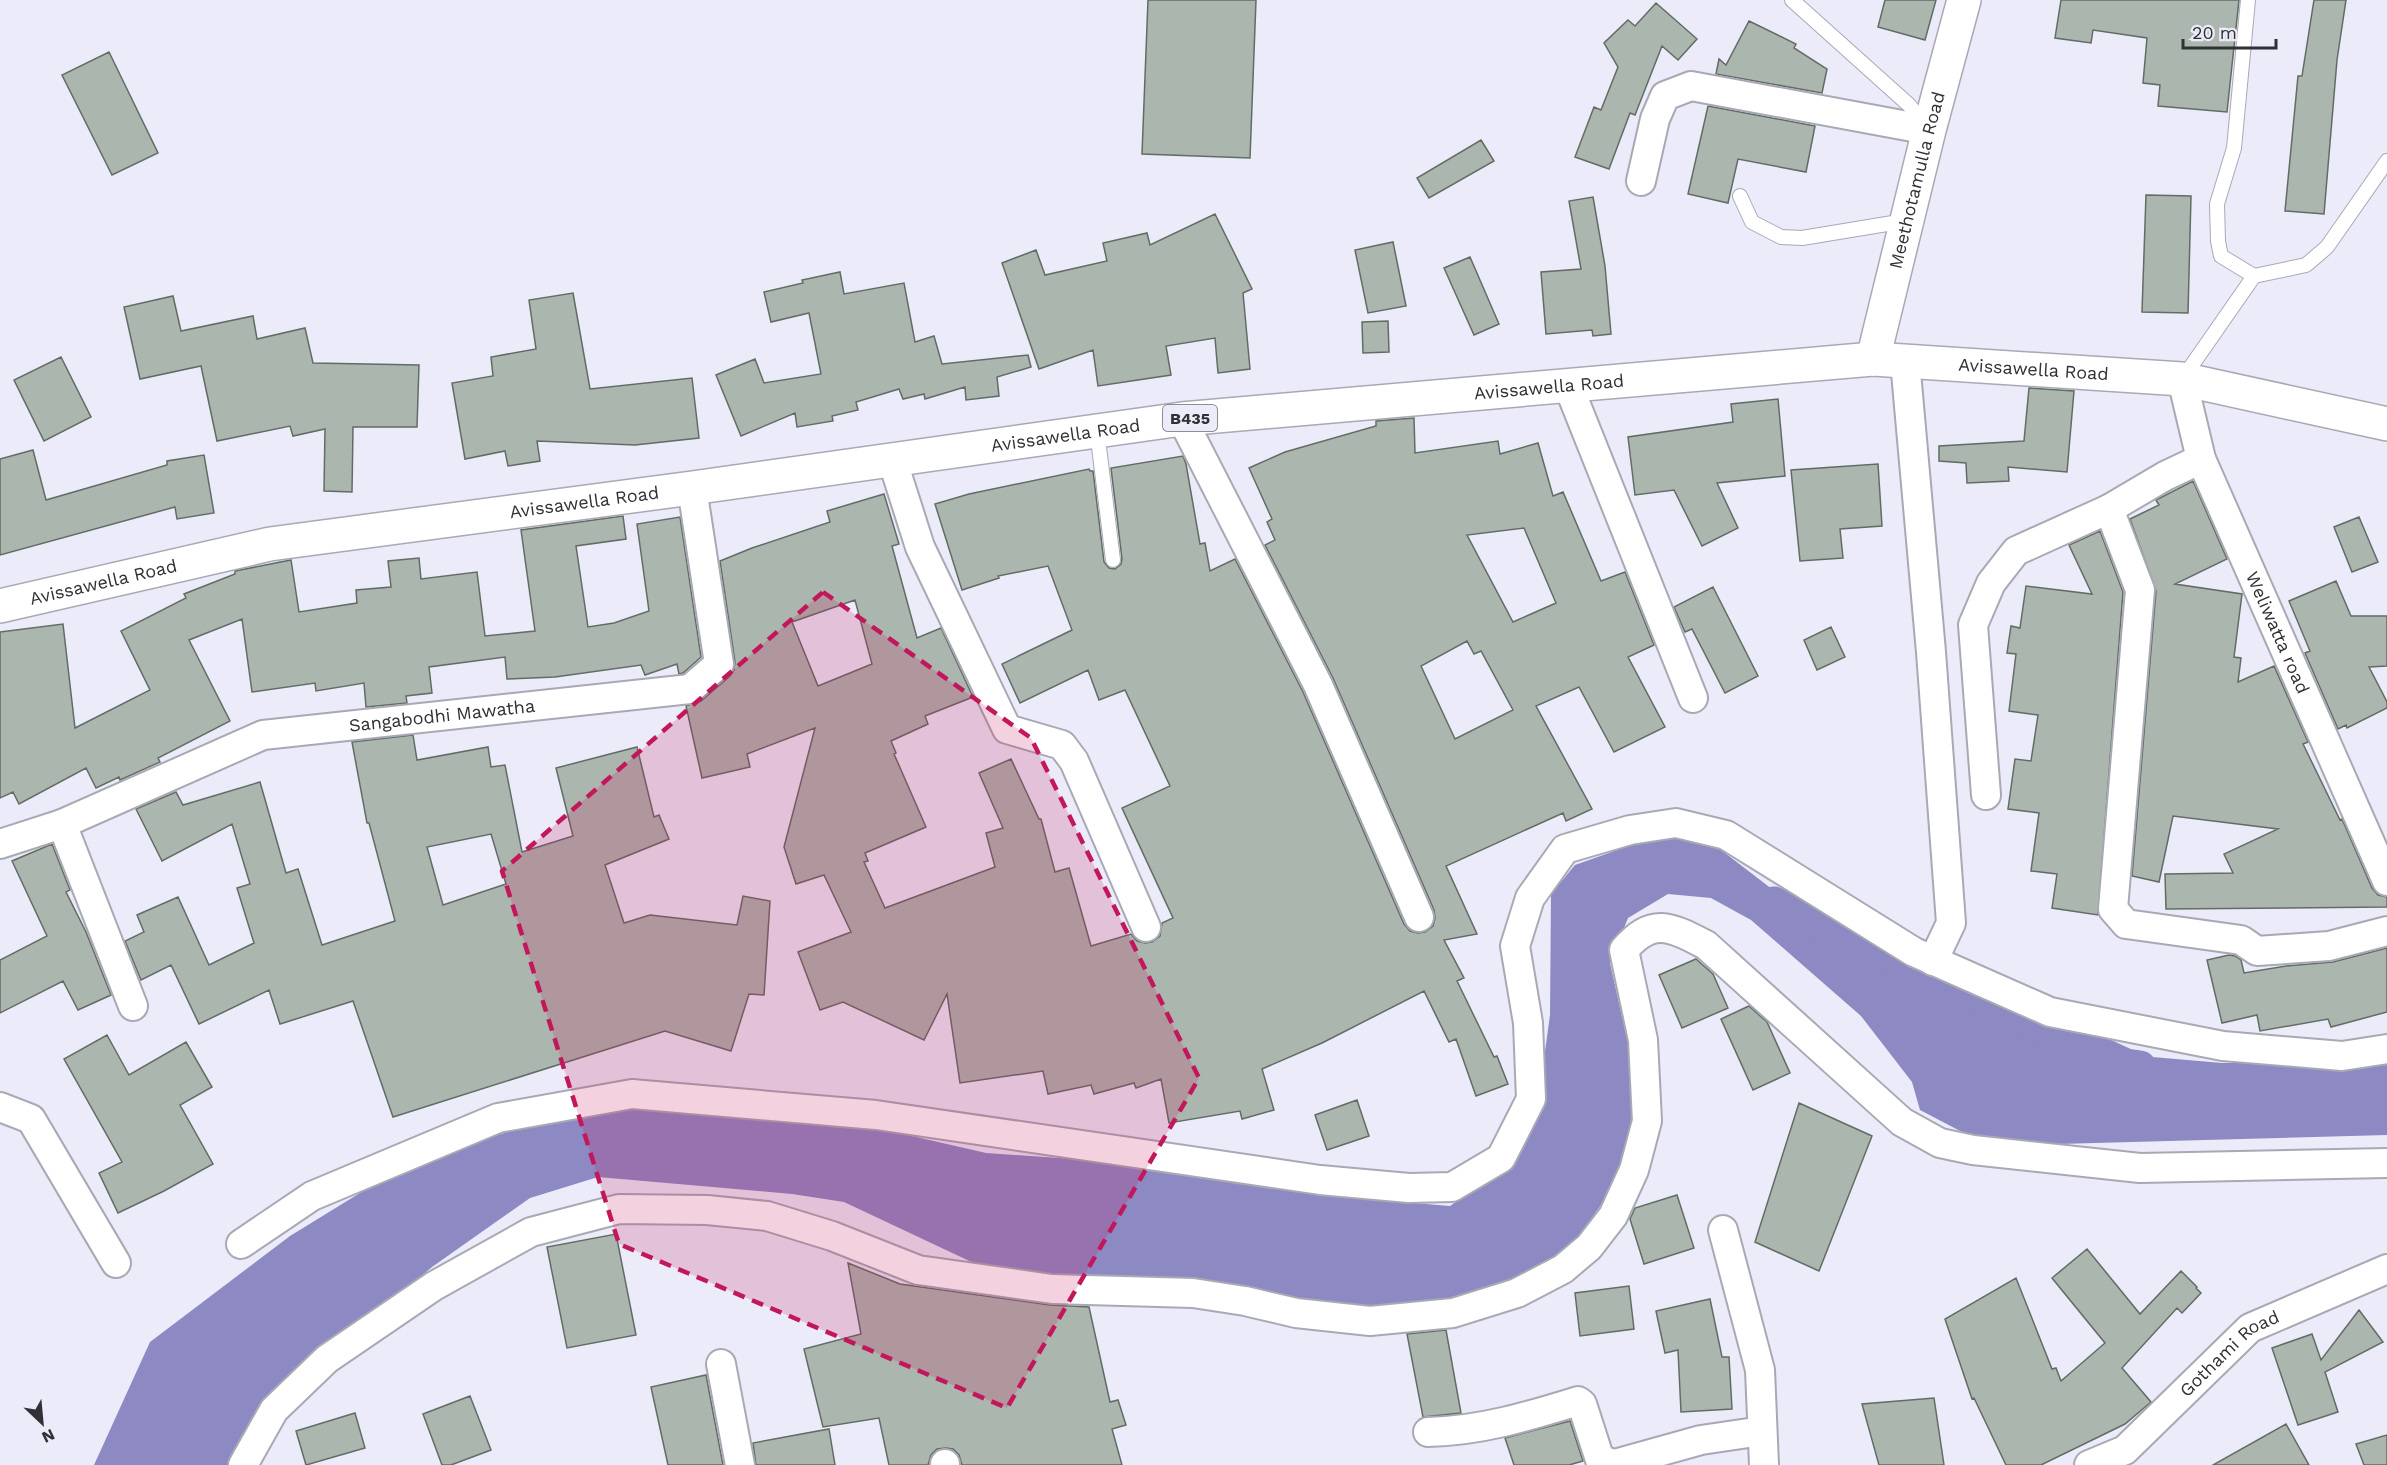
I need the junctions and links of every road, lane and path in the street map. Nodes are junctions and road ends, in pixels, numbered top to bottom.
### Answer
1 (1792, 0) edge
2 (1964, 0) edge
3 (2248, 0) edge
4 (1929, 130) junction
5 (2387, 161) edge
6 (1641, 181) dead end
7 (1740, 196) dead end
8 (1907, 221) junction
9 (2254, 276) junction
10 (1889, 360) junction
11 (2182, 379) junction
12 (1568, 385) junction
13 (1182, 419) junction
14 (2387, 424) edge
15 (1096, 431) junction
16 (892, 459) junction
17 (2201, 459) junction
18 (692, 488) junction
19 (2109, 509) junction
20 (1113, 560) dead end
21 (0, 606) edge
22 (1693, 698) dead end
23 (1986, 795) dead end
24 (62, 825) junction
25 (0, 844) edge
26 (2387, 881) edge
27 (1419, 917) dead end
28 (1146, 927) dead end
29 (2387, 931) edge
30 (1933, 961) junction
31 (133, 1006) dead end
32 (2387, 1050) edge
33 (0, 1107) edge
34 (2387, 1163) edge
35 (1723, 1230) dead end
36 (241, 1244) dead end
37 (116, 1263) dead end
38 (2387, 1269) edge
39 (721, 1364) dead end
40 (1762, 1431) junction
41 (1428, 1432) dead end
42 (243, 1465) edge
43 (740, 1465) edge
44 (1764, 1465) edge
45 (2089, 1465) edge

1 - 4 lane
2 - 4 main road, Meethotamulla Road
3 - 9 lane
4 - 6 street
4 - 8 main road, Meethotamulla Road
5 - 9 lane
7 - 8 lane
8 - 10 main road, Meethotamulla Road
9 - 11 lane
10 - 11 main road, Avissawella Road / B435
10 - 12 main road, Avissawella Road / B435
10 - 30 street
11 - 14 main road, Avissawella Road / B435
11 - 17 street, Weliwatta road
12 - 13 main road, Avissawella Road / B435
12 - 22 street
13 - 15 main road, Avissawella Road / B435
13 - 27 street
15 - 16 main road, Avissawella Road / B435
15 - 20 lane
16 - 18 main road, Avissawella Road / B435
16 - 28 street
17 - 19 street
17 - 26 street, Weliwatta road
18 - 21 main road, Avissawella Road / B435
18 - 24 street, Sangabodhi Mawatha
19 - 23 street
19 - 29 street
24 - 25 street, Sangabodhi Mawatha
24 - 31 street
30 - 32 street
30 - 36 street
33 - 37 street
34 - 42 street
35 - 40 street
38 - 45 street, Gothami Road
39 - 43 street
40 - 41 street
40 - 44 street

